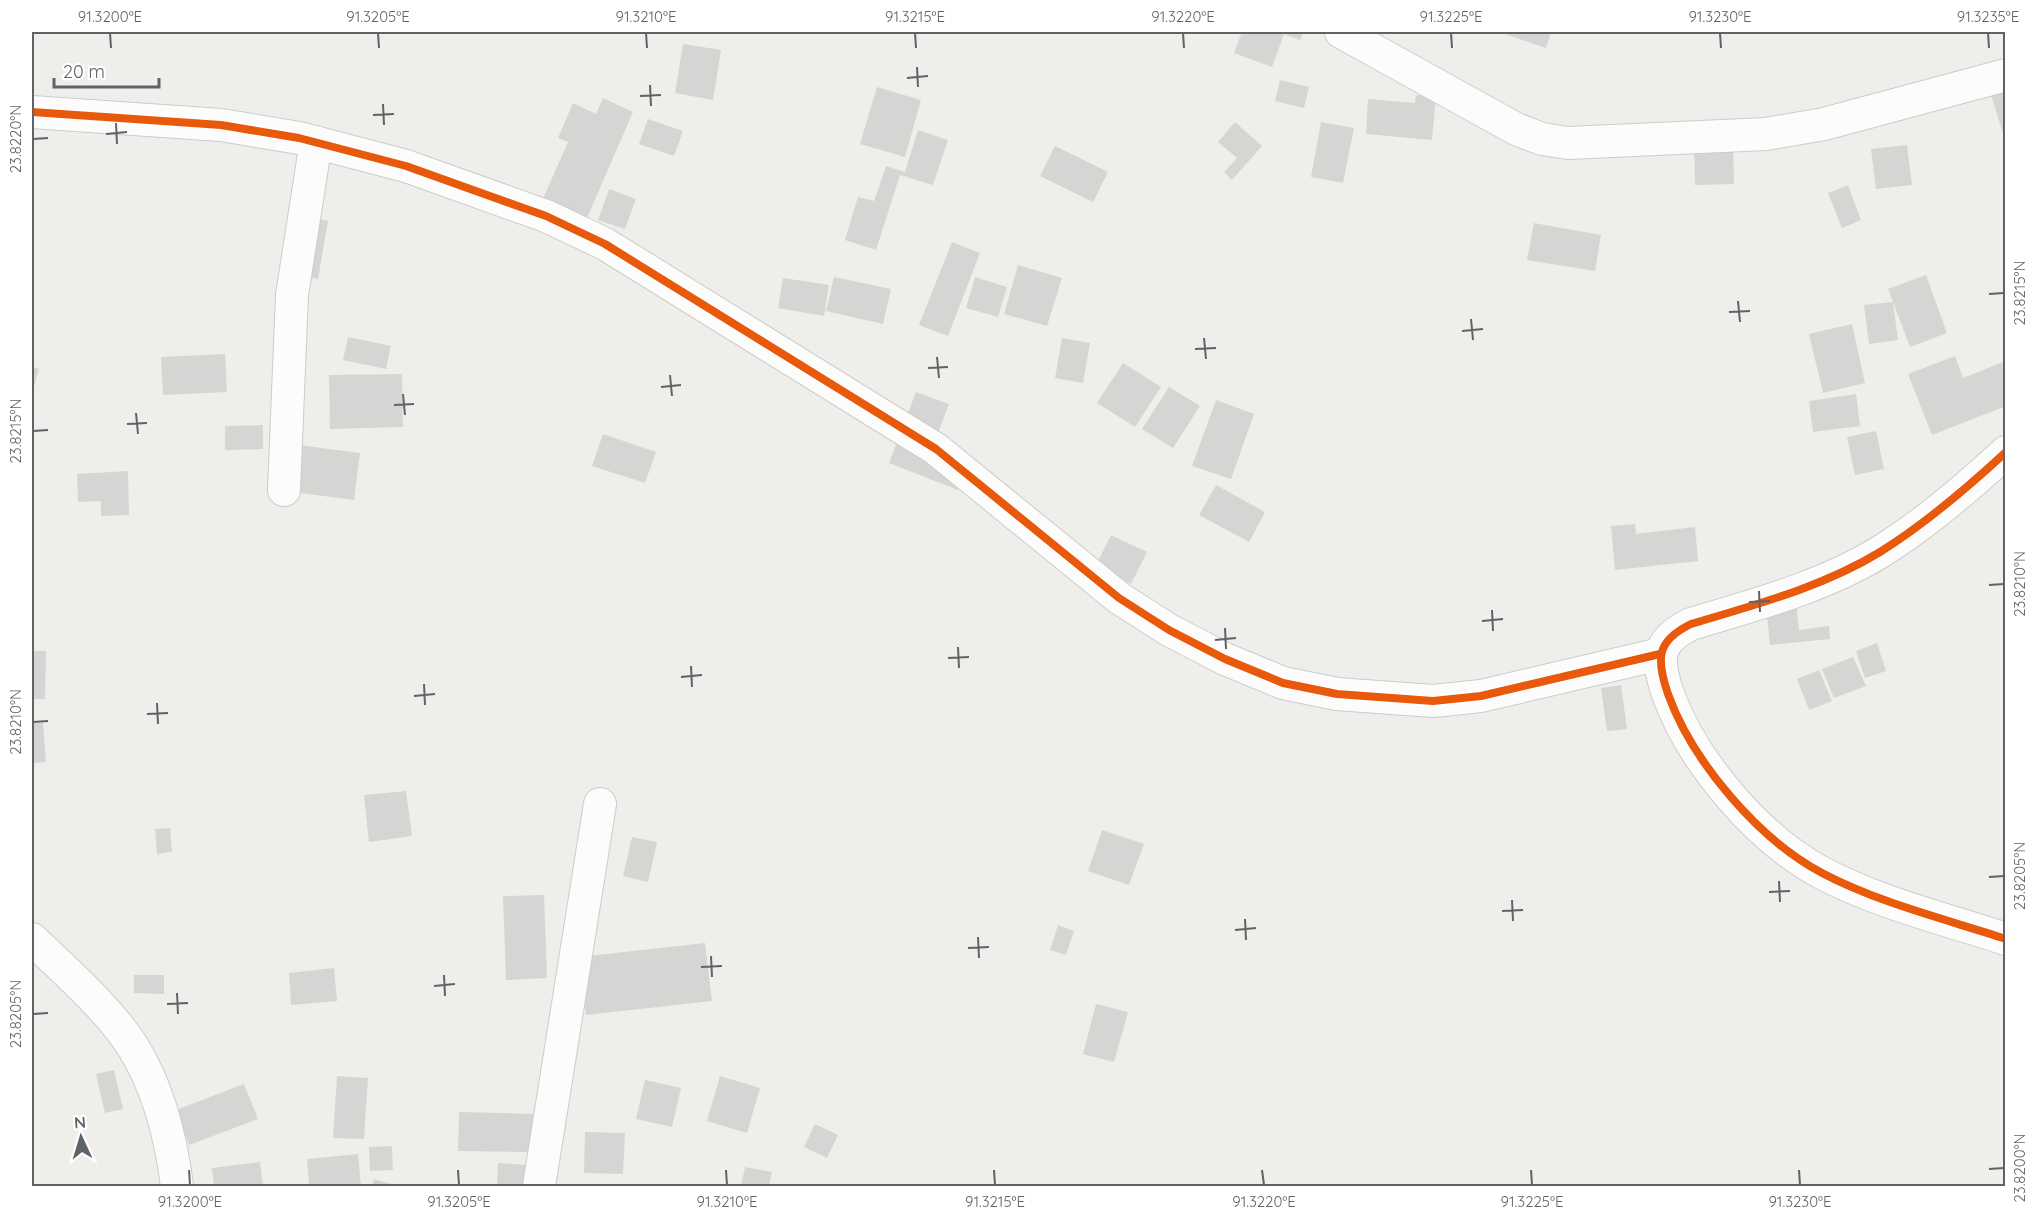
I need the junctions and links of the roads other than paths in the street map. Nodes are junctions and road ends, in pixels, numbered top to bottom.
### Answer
1 (1341, 32) edge
2 (2006, 75) edge
3 (32, 112) edge
4 (316, 142) junction
5 (2006, 452) edge
6 (284, 490) dead end
7 (1660, 654) junction
8 (600, 804) dead end
9 (32, 939) edge
10 (2006, 939) edge
11 (177, 1186) edge
12 (539, 1186) edge

1 - 2 street
3 - 4 street
4 - 6 street
4 - 7 street
5 - 7 street
7 - 10 street
8 - 12 street
9 - 11 street

